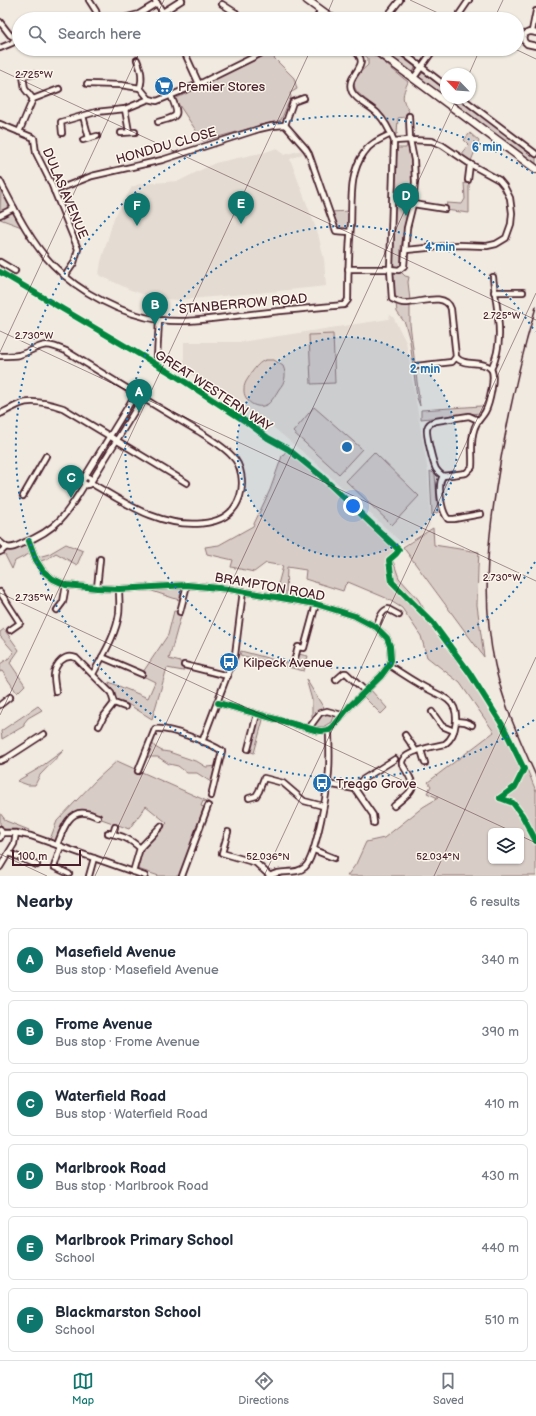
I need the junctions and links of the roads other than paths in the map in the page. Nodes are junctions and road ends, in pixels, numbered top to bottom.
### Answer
1 (89, 0) edge
2 (182, 0) edge
3 (307, 0) edge
4 (400, 0) edge
5 (469, 0) edge
6 (156, 1) edge
7 (222, 4) dead end
8 (321, 10) joint
9 (536, 11) edge
10 (96, 12) edge
11 (142, 12) edge
12 (163, 12) joint
13 (234, 12) edge
14 (324, 12) edge
15 (391, 12) edge
16 (461, 12) edge
17 (0, 22) edge
18 (534, 32) edge
19 (524, 35) edge
20 (12, 36) edge
21 (524, 41) edge
22 (12, 44) edge
23 (536, 46) edge
24 (0, 48) edge
25 (186, 56) edge
26 (256, 56) edge
27 (360, 56) edge
28 (383, 56) edge
29 (407, 56) edge
30 (429, 56) edge
31 (137, 60) dead end
32 (421, 67) junction
33 (33, 74) dead end
34 (412, 79) junction
35 (440, 81) edge
36 (87, 84) dead end
37 (199, 84) junction
38 (140, 88) junction
39 (59, 89) dead end
40 (171, 96) junction
41 (304, 98) dead end
42 (33, 99) junction
43 (150, 100) junction
44 (470, 104) edge
45 (125, 109) junction
46 (83, 116) junction
47 (409, 116) dead end
48 (158, 122) dead end
49 (0, 124) edge
50 (285, 126) junction
51 (19, 132) junction
52 (129, 132) junction
53 (135, 132) dead end
54 (62, 133) dead end
55 (121, 133) dead end
56 (391, 134) junction
57 (97, 136) dead end
58 (89, 138) junction
59 (83, 140) dead end
60 (410, 140) junction
61 (394, 141) junction
62 (536, 154) edge
63 (470, 164) junction
64 (536, 169) edge
65 (468, 180) dead end
66 (0, 181) edge
67 (54, 191) junction
68 (413, 204) junction
69 (14, 208) junction
70 (444, 209) dead end
71 (0, 215) edge
72 (350, 232) junction
73 (406, 250) junction
74 (0, 262) edge
75 (390, 268) junction
76 (348, 269) junction
77 (15, 271) dead end
78 (65, 276) junction
79 (493, 277) dead end
80 (494, 292) junction
81 (523, 292) dead end
82 (159, 320) junction
83 (0, 356) edge
84 (456, 357) junction
85 (157, 358) dead end
86 (416, 366) dead end
87 (491, 369) junction
88 (135, 395) junction
89 (142, 398) junction
90 (0, 414) edge
91 (478, 420) junction
92 (110, 436) junction
93 (117, 440) junction
94 (46, 456) dead end
95 (443, 476) junction
96 (84, 478) junction
97 (91, 482) junction
98 (187, 483) dead end
99 (85, 484) junction
100 (23, 496) dead end
101 (481, 514) dead end
102 (29, 541) junction
103 (0, 542) edge
104 (6, 547) junction
105 (0, 552) edge
106 (100, 559) dead end
107 (66, 585) junction
108 (187, 585) junction
109 (97, 588) junction
110 (119, 589) junction
111 (0, 592) edge
112 (243, 592) junction
113 (316, 604) junction
114 (57, 610) dead end
115 (180, 612) dead end
116 (399, 615) dead end
117 (376, 627) junction
118 (10, 630) dead end
119 (102, 657) junction
120 (294, 662) dead end
121 (184, 665) dead end
122 (389, 665) junction
123 (93, 674) junction
124 (142, 674) dead end
125 (228, 676) junction
126 (336, 680) dead end
127 (365, 691) junction
128 (56, 692) dead end
129 (10, 697) dead end
130 (114, 703) junction
131 (218, 703) junction
132 (0, 706) edge
133 (125, 707) dead end
134 (432, 712) dead end
135 (257, 714) junction
136 (342, 714) junction
137 (456, 721) junction
138 (472, 725) dead end
139 (100, 726) dead end
140 (309, 728) junction
141 (329, 730) junction
142 (454, 731) junction
143 (44, 734) dead end
144 (405, 735) dead end
145 (202, 742) junction
146 (248, 749) dead end
147 (419, 751) junction
148 (395, 759) dead end
149 (0, 761) edge
150 (426, 763) dead end
151 (138, 771) dead end
152 (327, 784) junction
153 (355, 789) junction
154 (211, 796) dead end
155 (249, 798) dead end
156 (208, 806) dead end
157 (323, 806) junction
158 (394, 806) dead end
159 (98, 817) dead end
160 (374, 823) dead end
161 (161, 826) dead end
162 (115, 827) dead end
163 (228, 832) dead end
164 (16, 833) junction
165 (108, 833) dead end
166 (1, 834) edge
167 (113, 834) junction
168 (59, 845) junction
169 (140, 848) junction
170 (314, 850) junction
171 (9, 853) junction
172 (94, 858) junction
173 (334, 858) dead end
174 (36, 865) dead end
175 (0, 867) edge
176 (133, 872) junction
177 (69, 874) dead end
178 (89, 876) edge
179 (145, 876) edge
180 (182, 876) edge
181 (270, 876) edge

1 - 10 street
2 - 12 street
3 - 8 highway
4 - 15 street
5 - 16 street
6 - 11 street
6 - 12 street
7 - 13 street
8 - 14 highway
9 - 18 street
17 - 20 street
18 - 19 street
21 - 23 street
22 - 24 street
25 - 37 street
26 - 37 street
27 - 56 street
28 - 34 highway
29 - 32 street
30 - 32 street
31 - 38 street
32 - 34 street
32 - 35 street
33 - 42 street
34 - 64 highway
36 - 38 street
37 - 40 street
38 - 43 street
39 - 42 street
40 - 43 street
40 - 48 street
41 - 50 street
42 - 51 street
43 - 45 street
44 - 62 street
45 - 46 street
45 - 52 street
46 - 54 street
46 - 58 street
47 - 60 street
49 - 51 street
50 - 67 street, HONDDU CLOSE
50 - 72 street
51 - 67 street, DULAS AVENUE
52 - 53 street
52 - 55 street
56 - 61 street
56 - 72 street, STANBERROW ROAD
57 - 58 street
58 - 59 street
60 - 61 street
60 - 63 street
60 - 68 street
61 - 75 street
63 - 65 street
63 - 73 street
66 - 69 street, STANBERROW ROAD
67 - 78 street, DULAS AVENUE
68 - 70 street
68 - 73 street
69 - 71 street
69 - 78 street, STANBERROW ROAD
72 - 76 street, STANBERROW ROAD
73 - 75 street
74 - 77 street
75 - 76 street
75 - 84 street
76 - 82 street, STANBERROW ROAD
78 - 82 street, STANBERROW ROAD
79 - 80 street
80 - 81 street
80 - 87 street
82 - 85 street
83 - 88 street
84 - 86 street
84 - 87 street
87 - 91 street
88 - 89 street
88 - 92 street
89 - 93 street
89 - 97 street
90 - 92 street
91 - 95 street
91 - 95 street
92 - 93 street
92 - 96 street
93 - 97 street
93 - 98 street
94 - 100 street
95 - 101 street
96 - 97 street
96 - 99 street
97 - 99 street
99 - 102 street
102 - 104 street
102 - 107 street, BRAMPTON ROAD
103 - 104 street
104 - 105 street
106 - 109 street
107 - 109 street, BRAMPTON ROAD
107 - 114 street
108 - 110 street, BRAMPTON ROAD
108 - 112 street, BRAMPTON ROAD
108 - 115 street
109 - 110 street, BRAMPTON ROAD
110 - 119 street
111 - 118 street
112 - 113 street, BRAMPTON ROAD
112 - 125 street
113 - 117 street, BRAMPTON ROAD
113 - 120 street
116 - 117 street
117 - 122 street, BRAMPTON ROAD
119 - 123 street
119 - 124 street
121 - 125 street
122 - 127 street
122 - 137 street
123 - 128 street
123 - 130 street
125 - 131 street
126 - 127 street
127 - 136 street
129 - 132 street
130 - 133 street
130 - 139 street
131 - 135 street
131 - 145 street
134 - 142 street
135 - 140 street
135 - 146 street
136 - 140 street
136 - 141 street
137 - 138 street
137 - 142 street
140 - 141 street
141 - 152 street
142 - 147 street
143 - 149 street
144 - 147 street
145 - 151 street
145 - 154 street
147 - 150 street
147 - 158 street
148 - 153 street
152 - 153 street
152 - 157 street
153 - 160 street
155 - 157 street
156 - 180 street
157 - 170 street
159 - 168 street
161 - 169 street
162 - 167 street
163 - 181 street
164 - 166 street
164 - 168 street
164 - 171 street
165 - 167 street
167 - 169 street
168 - 172 street
168 - 177 street
169 - 176 street
170 - 173 street
170 - 181 street
171 - 174 street
171 - 175 street
172 - 176 street
172 - 178 street
176 - 179 street

